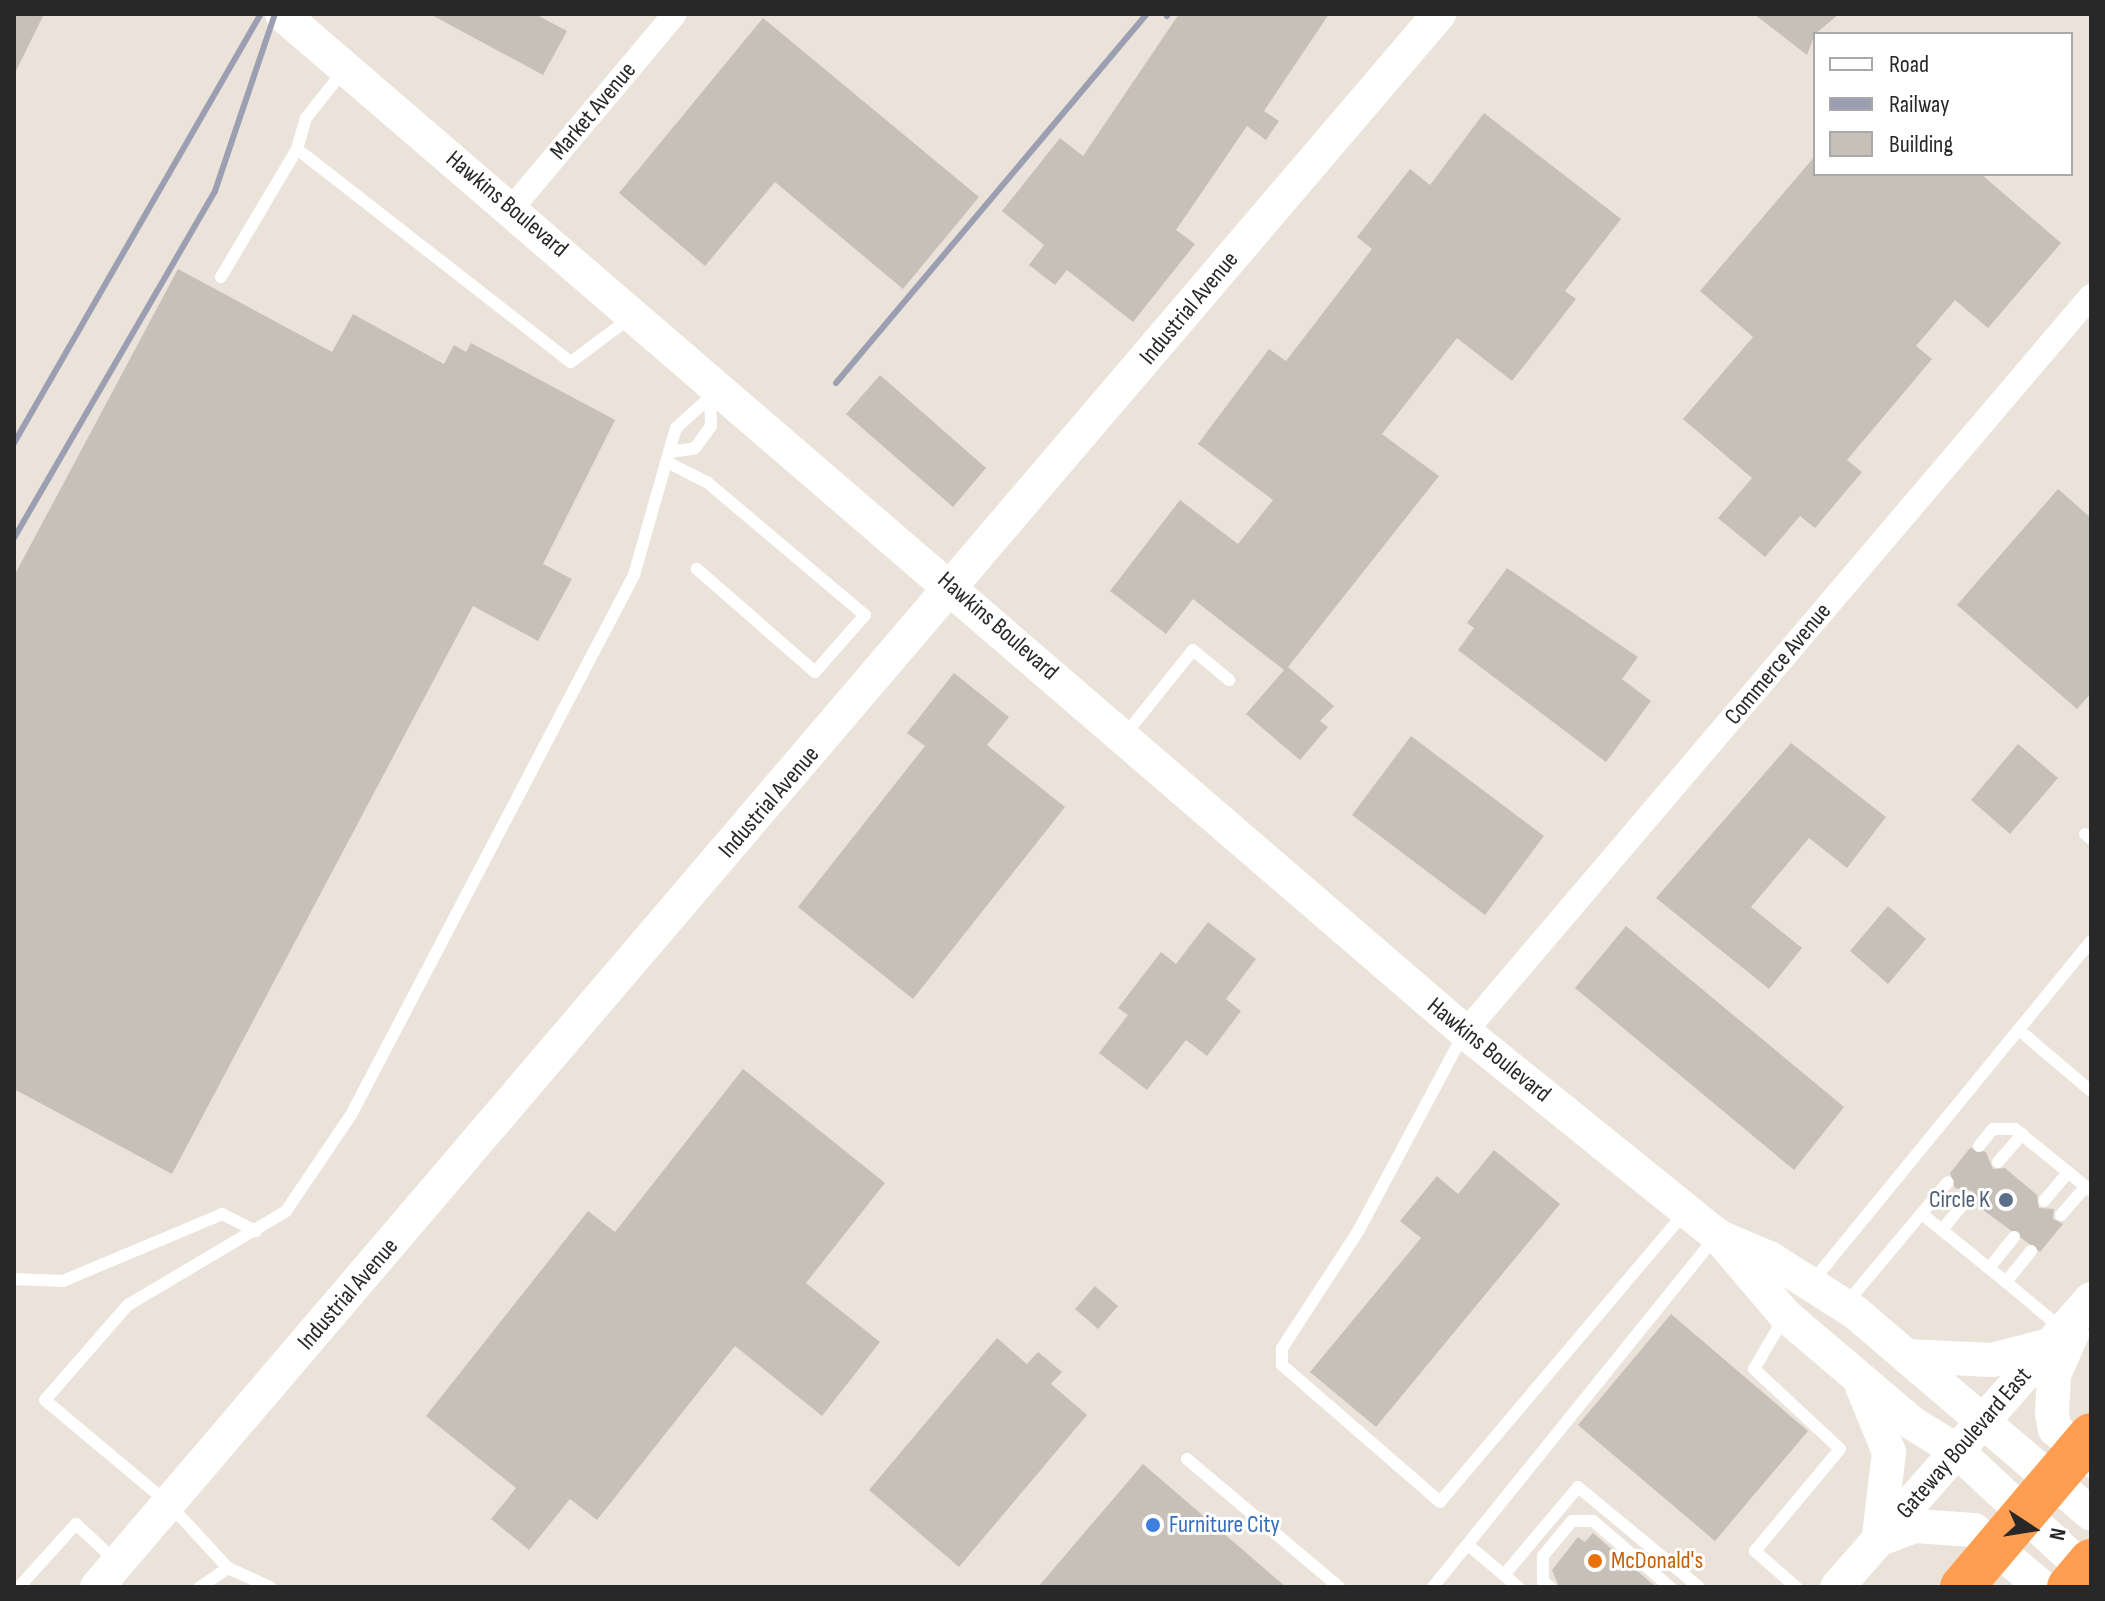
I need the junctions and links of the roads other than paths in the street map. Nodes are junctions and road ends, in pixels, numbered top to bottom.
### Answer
1 (282, 14) edge
2 (675, 14) edge
3 (1439, 14) edge
4 (346, 68) junction
5 (297, 149) junction
6 (512, 208) junction
7 (221, 277) dead end
8 (2091, 296) edge
9 (635, 314) junction
10 (715, 394) junction
11 (669, 457) junction
12 (697, 569) dead end
13 (953, 586) junction
14 (1229, 680) dead end
15 (1124, 736) junction
16 (2091, 941) edge
17 (2019, 1030) junction
18 (1465, 1032) junction
19 (2091, 1091) edge
20 (2022, 1134) junction
21 (1979, 1146) dead end
22 (1998, 1162) dead end
23 (2068, 1172) junction
24 (1948, 1182) dead end
25 (2088, 1189) edge
26 (1968, 1198) dead end
27 (2044, 1201) dead end
28 (1686, 1210) junction
29 (1922, 1214) junction
30 (2061, 1215) dead end
31 (1942, 1230) junction
32 (256, 1231) junction
33 (1717, 1235) junction
34 (2014, 1237) dead end
35 (2031, 1251) dead end
36 (1989, 1268) junction
37 (14, 1279) edge
38 (2006, 1282) junction
39 (1810, 1284) junction
40 (1845, 1306) junction
41 (1786, 1316) junction
42 (2072, 1320) edge
43 (1907, 1356) junction
44 (1859, 1377) junction
45 (1983, 1421) junction
46 (2091, 1435) edge
47 (1956, 1450) junction
48 (1187, 1459) dead end
49 (2091, 1460) edge
50 (168, 1503) junction
51 (2091, 1514) edge
52 (1878, 1541) junction
53 (1468, 1545) junction
54 (2091, 1561) edge
55 (228, 1568) junction
56 (107, 1575) edge
57 (1504, 1575) junction
58 (2091, 1576) edge
59 (19, 1587) edge
60 (200, 1587) edge
61 (270, 1587) edge
62 (1339, 1587) edge
63 (1433, 1587) edge
64 (1518, 1587) edge
65 (1550, 1587) edge
66 (1670, 1587) edge
67 (1699, 1587) edge
68 (1796, 1587) edge
69 (1837, 1587) edge
70 (1962, 1587) edge
71 (2042, 1587) edge
72 (2069, 1587) edge

1 - 4 main road, Hawkins Boulevard
2 - 6 street, Market Avenue
3 - 13 main road, Industrial Avenue
4 - 5 lane
4 - 6 main road, Hawkins Boulevard
5 - 7 lane
5 - 9 lane
6 - 9 main road, Hawkins Boulevard
8 - 18 street, Commerce Avenue
9 - 10 main road, Hawkins Boulevard
10 - 11 lane
10 - 11 lane
10 - 13 main road, Hawkins Boulevard
11 - 12 lane
11 - 32 lane
13 - 15 main road, Hawkins Boulevard
13 - 50 main road, Industrial Avenue
14 - 15 lane
15 - 18 main road, Hawkins Boulevard
16 - 17 lane
17 - 19 lane
17 - 39 lane
18 - 28 main road, Hawkins Boulevard
18 - 28 lane
20 - 21 lane
20 - 22 lane
20 - 23 lane
23 - 25 lane
23 - 27 lane
24 - 29 lane
25 - 30 lane
26 - 31 lane
28 - 33 main road, Hawkins Boulevard
29 - 31 lane
29 - 40 lane
31 - 36 lane
32 - 37 lane
32 - 50 lane
33 - 39 main road, Hawkins Boulevard
33 - 41 main road, Hawkins Boulevard
33 - 53 lane
34 - 36 lane
35 - 38 lane
36 - 38 lane
38 - 42 lane
39 - 40 main road, Hawkins Boulevard
40 - 43 main road, Hawkins Boulevard
41 - 44 main road, Hawkins Boulevard
41 - 68 lane
42 - 43 main road
42 - 45 main road, Gateway Boulevard East
42 - 49 main road
43 - 45 main road, Hawkins Boulevard
44 - 47 main road, Hawkins Boulevard
44 - 52 main road
45 - 47 main road, Gateway Boulevard East
45 - 51 main road, Hawkins Boulevard
46 - 70 highway
47 - 52 main road, Gateway Boulevard East
47 - 58 main road, Hawkins Boulevard
48 - 62 lane
50 - 55 lane
50 - 56 main road, Industrial Avenue
52 - 69 main road, Gateway Boulevard East
52 - 71 main road
53 - 57 lane
53 - 63 lane
54 - 72 highway
55 - 60 lane
55 - 61 lane
56 - 59 lane
57 - 64 lane
57 - 67 lane
65 - 66 lane

